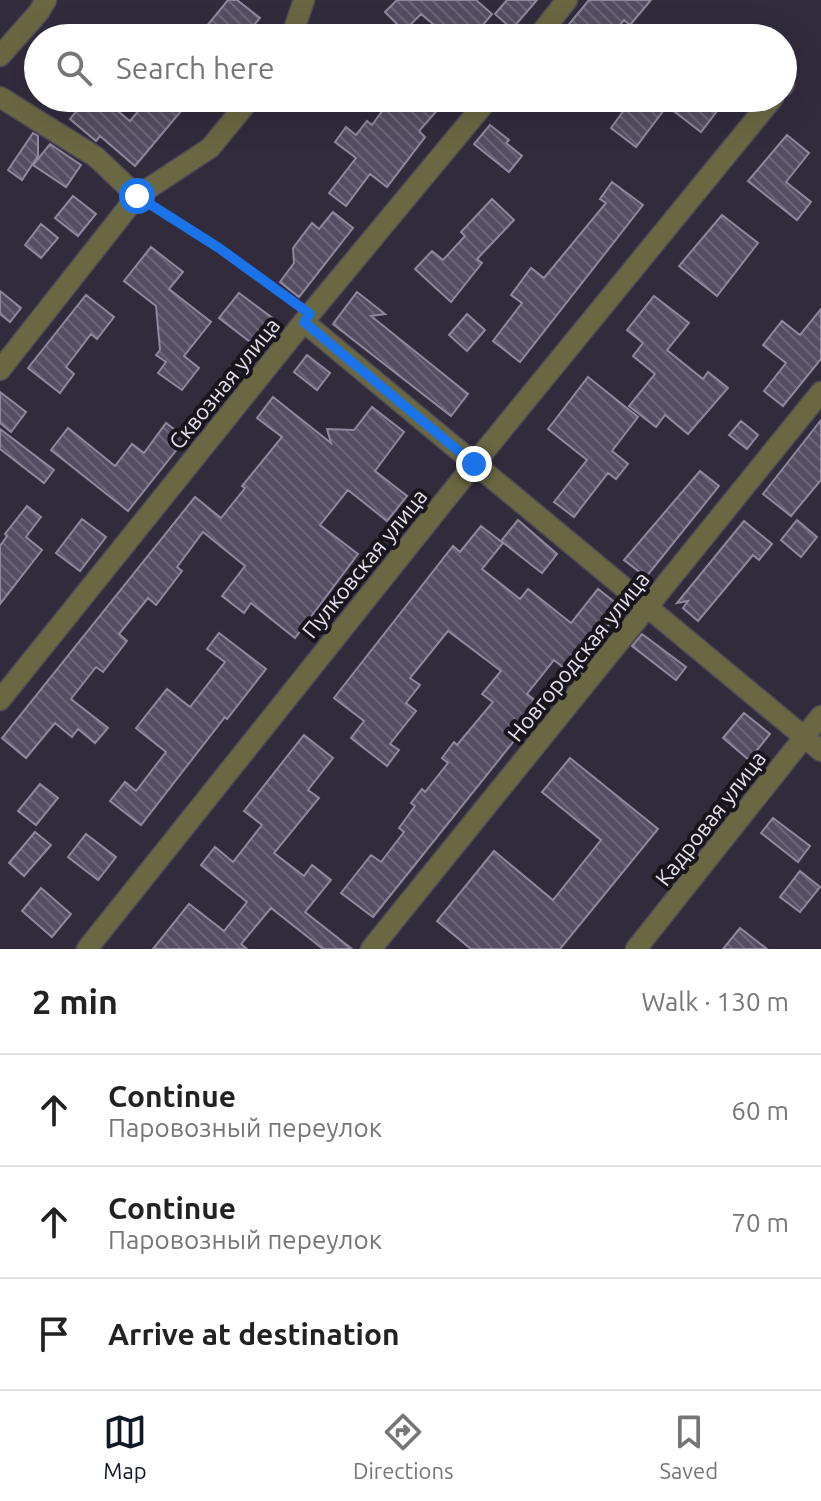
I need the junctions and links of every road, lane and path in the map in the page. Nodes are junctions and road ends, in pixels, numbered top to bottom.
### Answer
1 (46, 0) edge
2 (304, 0) edge
3 (567, 0) edge
4 (28, 24) edge
5 (296, 24) edge
6 (548, 24) edge
7 (24, 29) edge
8 (0, 56) edge
9 (0, 97) edge
10 (240, 112) edge
11 (477, 112) edge
12 (761, 112) edge
13 (137, 196) junction
14 (307, 318) junction
15 (0, 370) edge
16 (821, 392) edge
17 (474, 464) junction
18 (647, 609) junction
19 (0, 700) edge
20 (821, 716) edge
21 (805, 737) junction
22 (821, 751) edge
23 (87, 949) edge
24 (371, 949) edge
25 (636, 949) edge

1 - 4 street
2 - 5 street
3 - 6 street
7 - 8 street
9 - 13 street
10 - 13 street
11 - 14 street, Сквозная улица
12 - 17 street, Пулковская улица
13 - 14 path
13 - 15 street
14 - 17 street
14 - 19 street, Сквозная улица
16 - 18 street, Новгородская улица
17 - 18 street
17 - 23 street, Пулковская улица
18 - 21 street
18 - 24 street, Новгородская улица
20 - 21 street, Кадровая улица
21 - 22 street
21 - 25 street, Кадровая улица

